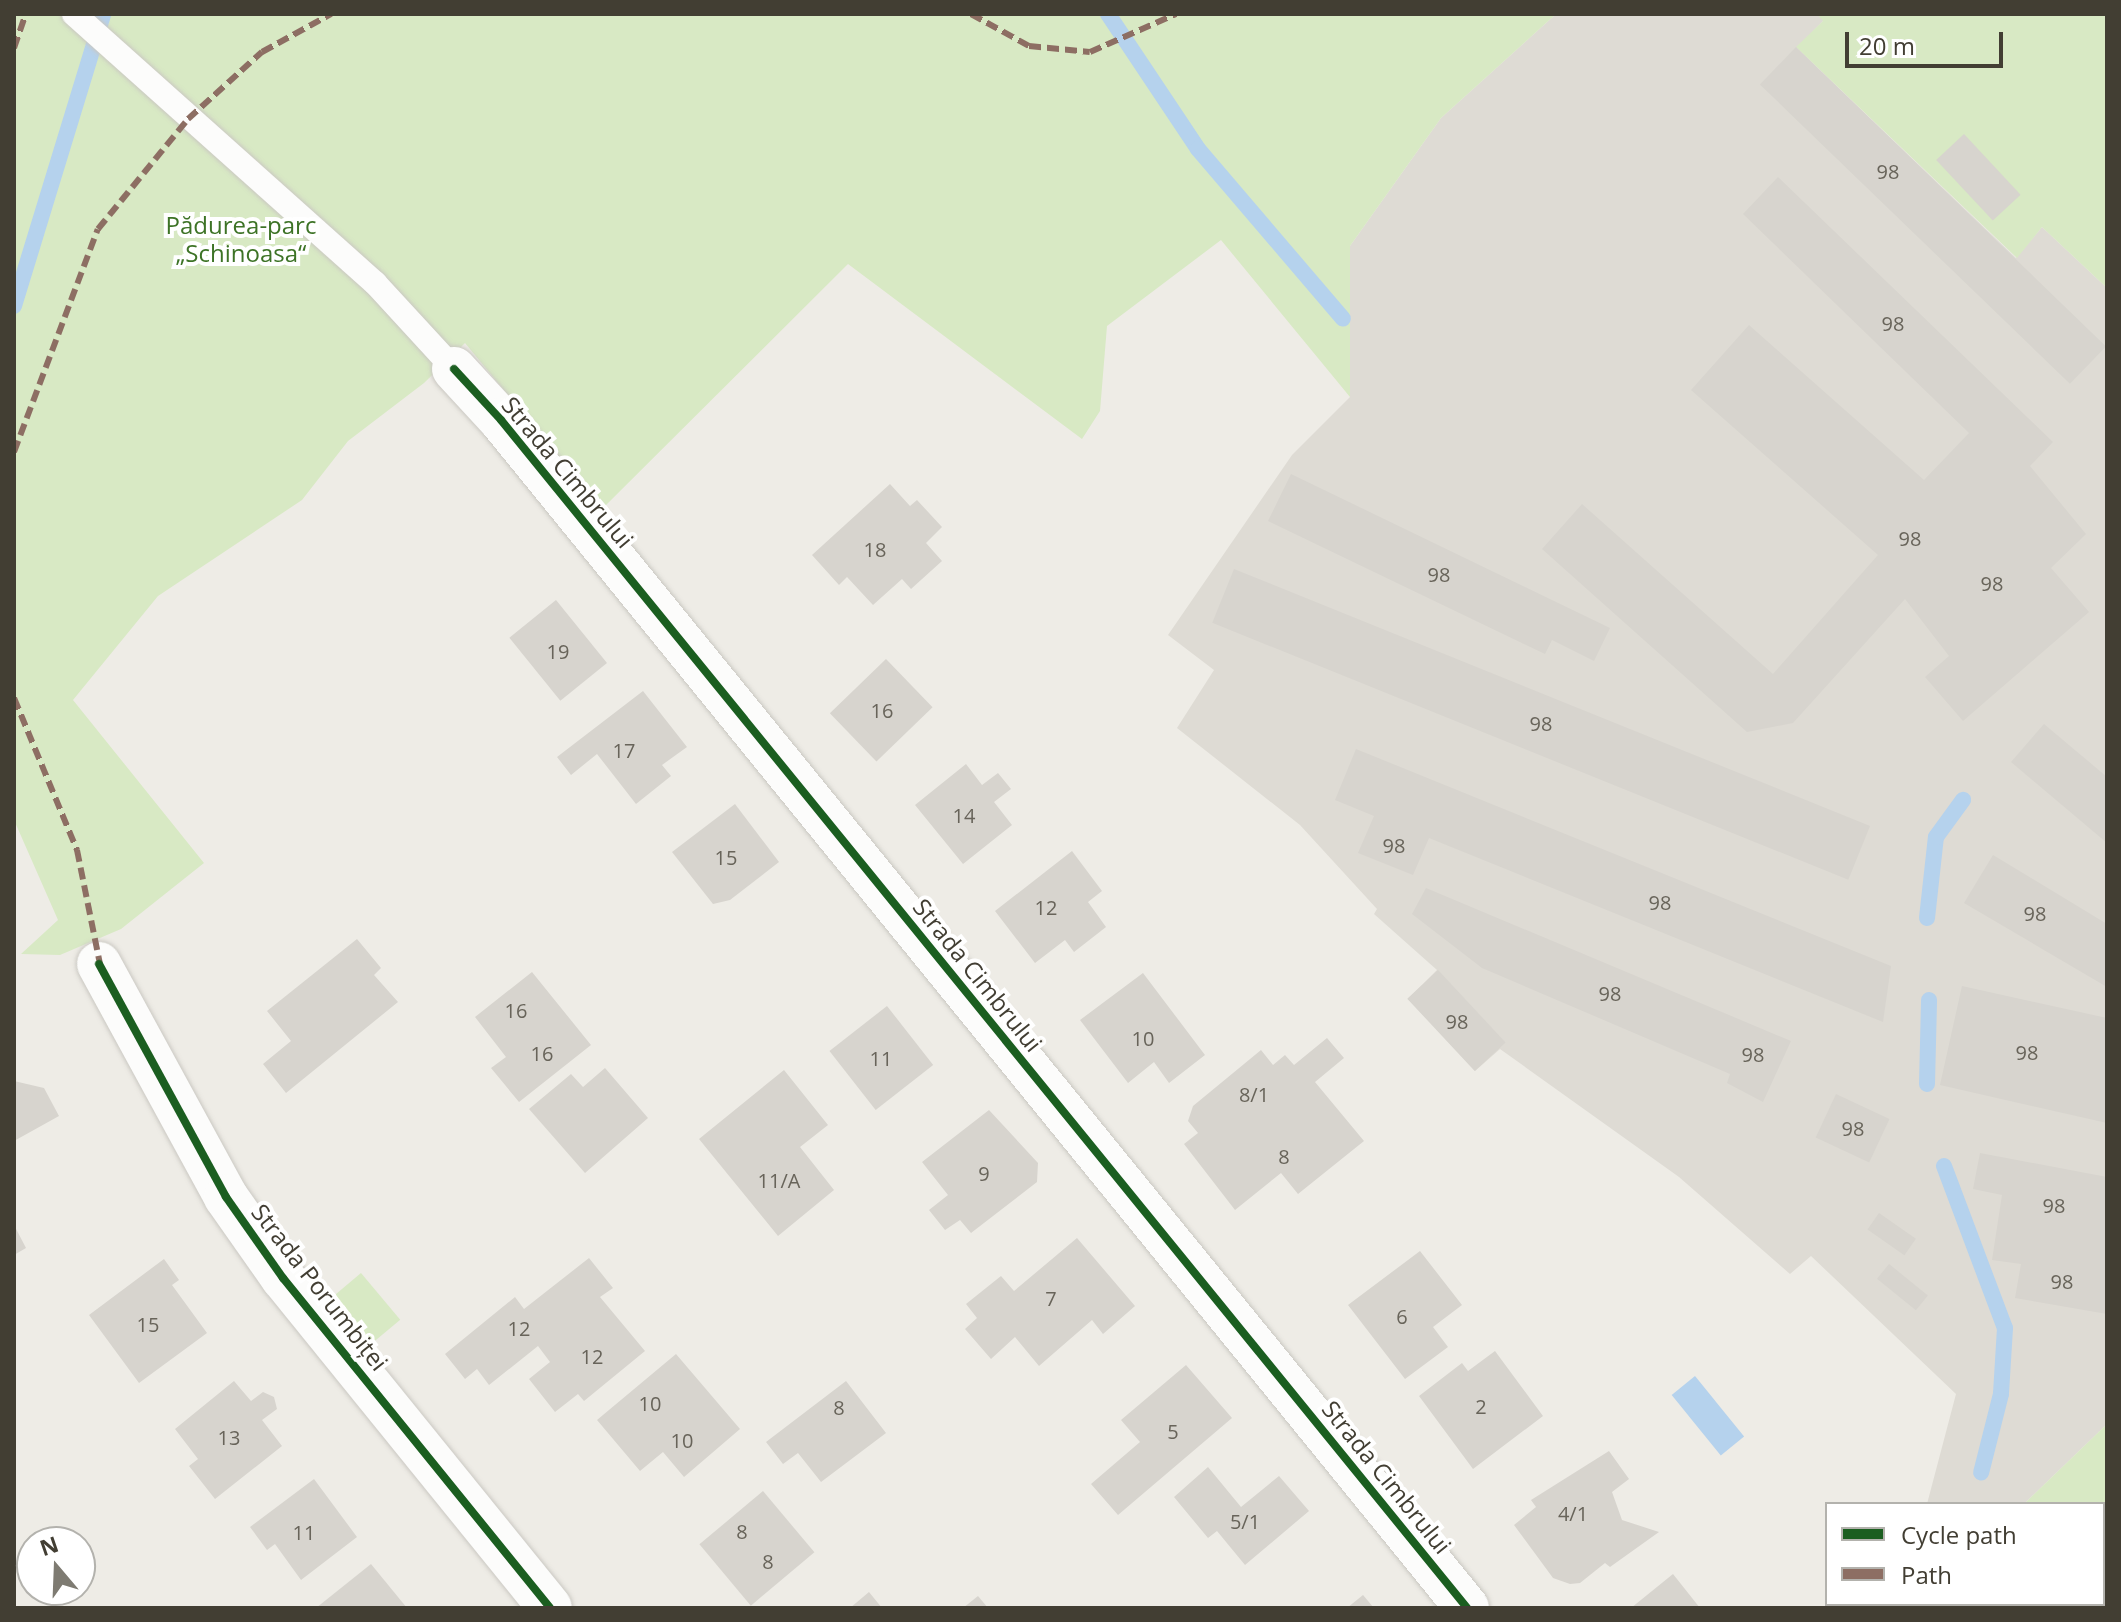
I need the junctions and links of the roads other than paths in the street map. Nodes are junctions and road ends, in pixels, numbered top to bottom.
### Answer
1 (74, 14) edge
2 (454, 369) joint
3 (99, 964) dead end
4 (550, 1608) edge
5 (1467, 1608) edge

1 - 2 lane
2 - 5 street, Strada Cimbrului
3 - 4 street, Strada Porumbiței

